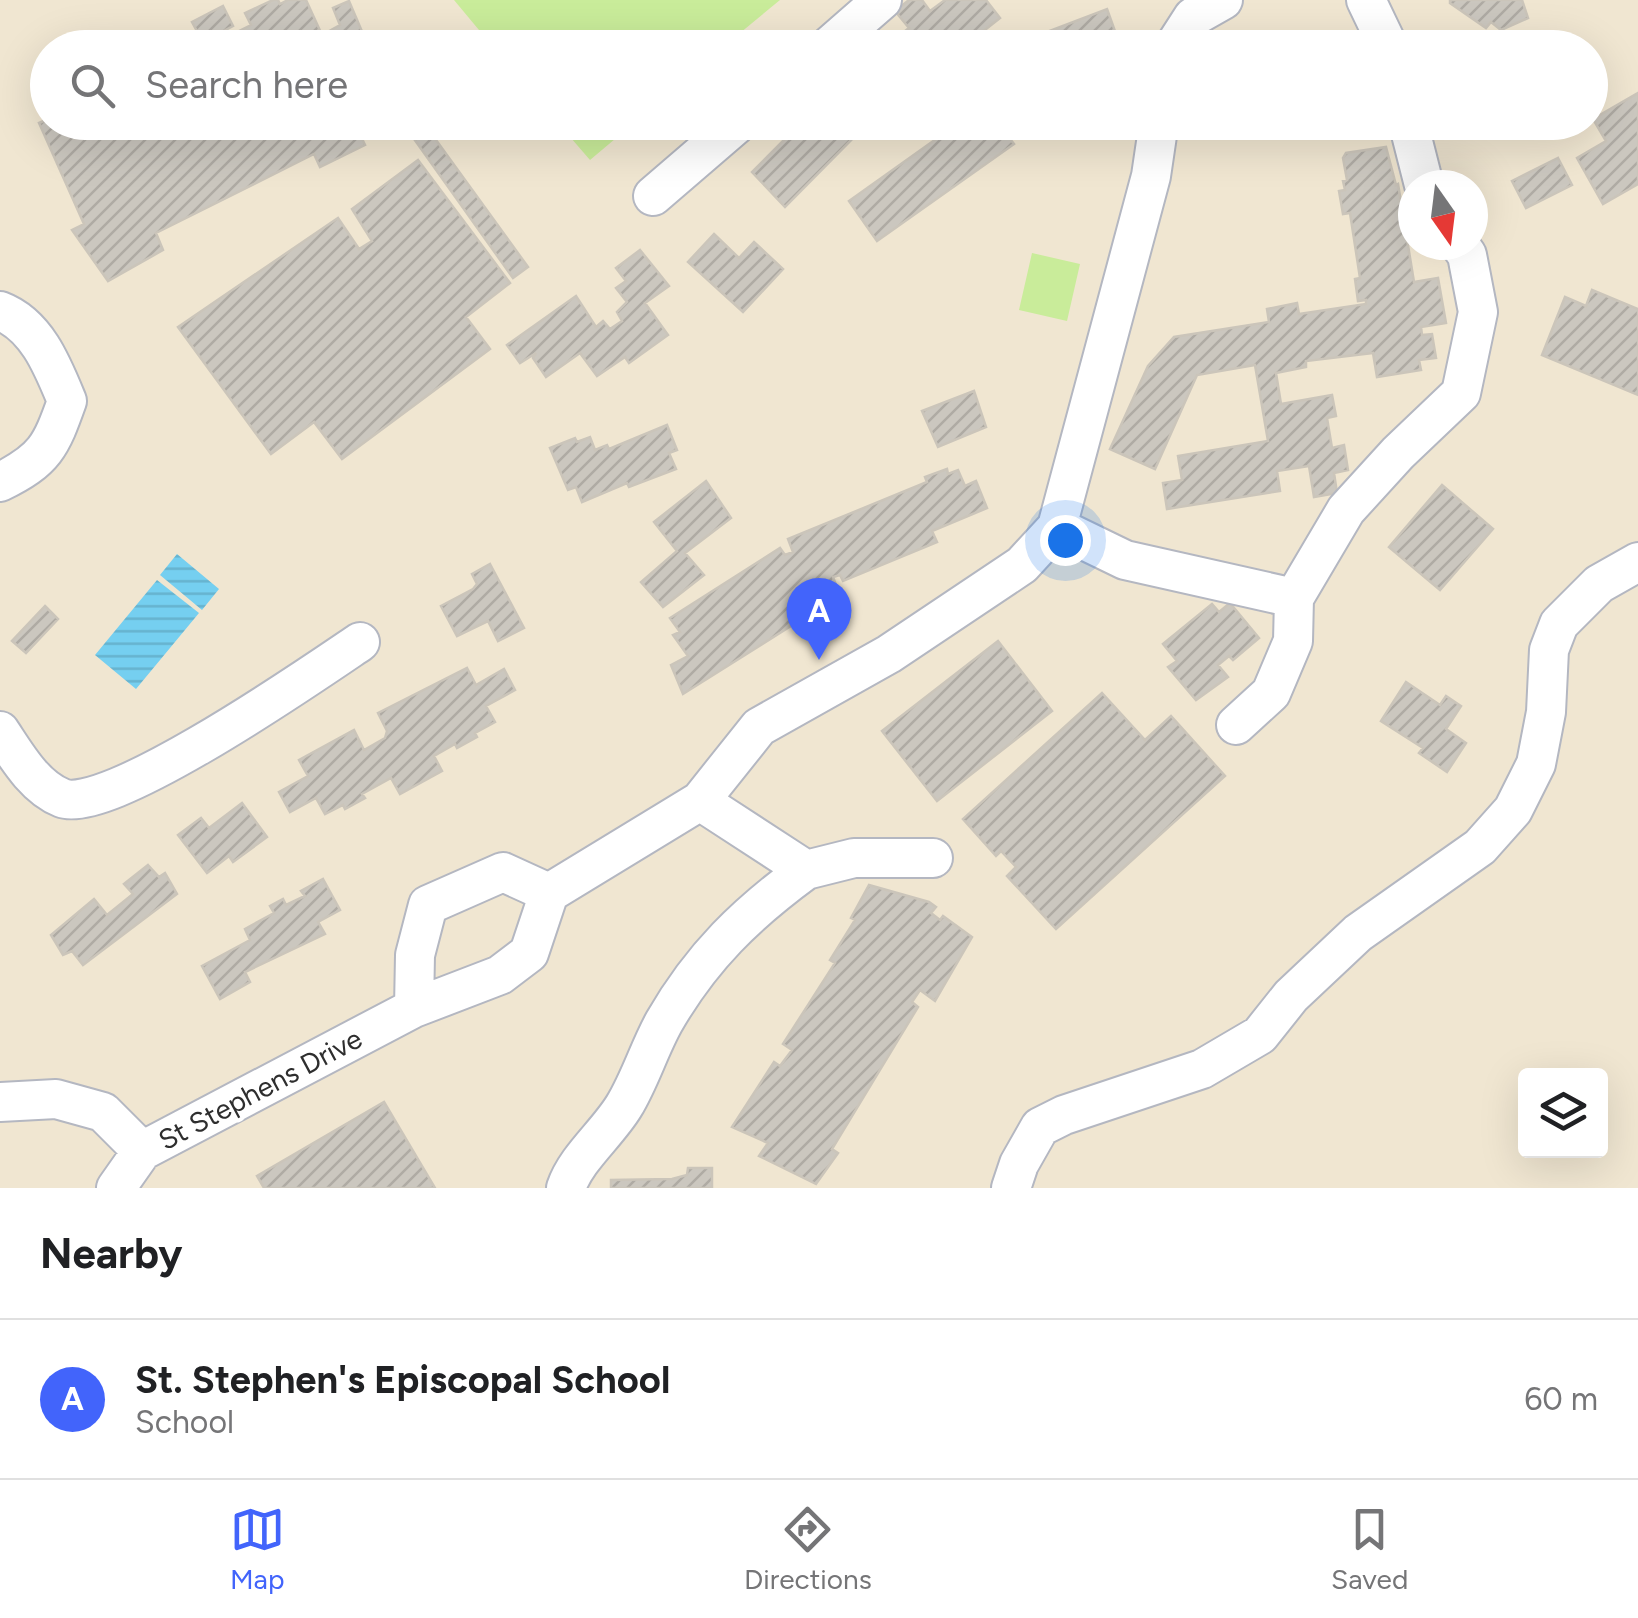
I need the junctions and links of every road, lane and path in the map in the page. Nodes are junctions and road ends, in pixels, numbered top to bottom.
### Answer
1 (882, 0) edge
2 (1167, 0) edge
3 (1223, 0) edge
4 (1366, 0) edge
5 (848, 30) edge
6 (1171, 30) edge
7 (1184, 30) edge
8 (1380, 30) edge
9 (718, 140) edge
10 (1156, 140) edge
11 (1413, 140) edge
12 (1420, 170) edge
13 (653, 196) dead end
14 (1469, 260) edge
15 (0, 311) edge
16 (0, 482) edge
17 (1057, 527) junction
18 (1638, 562) edge
19 (1294, 598) junction
20 (360, 642) dead end
21 (1236, 725) dead end
22 (0, 732) edge
23 (700, 801) junction
24 (933, 858) dead end
25 (806, 870) junction
26 (550, 893) junction
27 (414, 1008) junction
28 (0, 1102) edge
29 (142, 1151) junction
30 (116, 1188) edge
31 (566, 1188) edge
32 (1011, 1188) edge

1 - 5 street
2 - 6 street
3 - 7 street
4 - 8 street
9 - 13 street
10 - 17 street
11 - 12 street
14 - 19 street
15 - 16 street
17 - 19 street
17 - 23 street
18 - 32 street
19 - 21 street
20 - 22 street
23 - 25 street
23 - 26 street
24 - 25 street
25 - 31 street
26 - 27 street, St Stephens Drive
26 - 27 street
27 - 29 street, St Stephens Drive
28 - 29 street, St Stephens Drive
29 - 30 street

